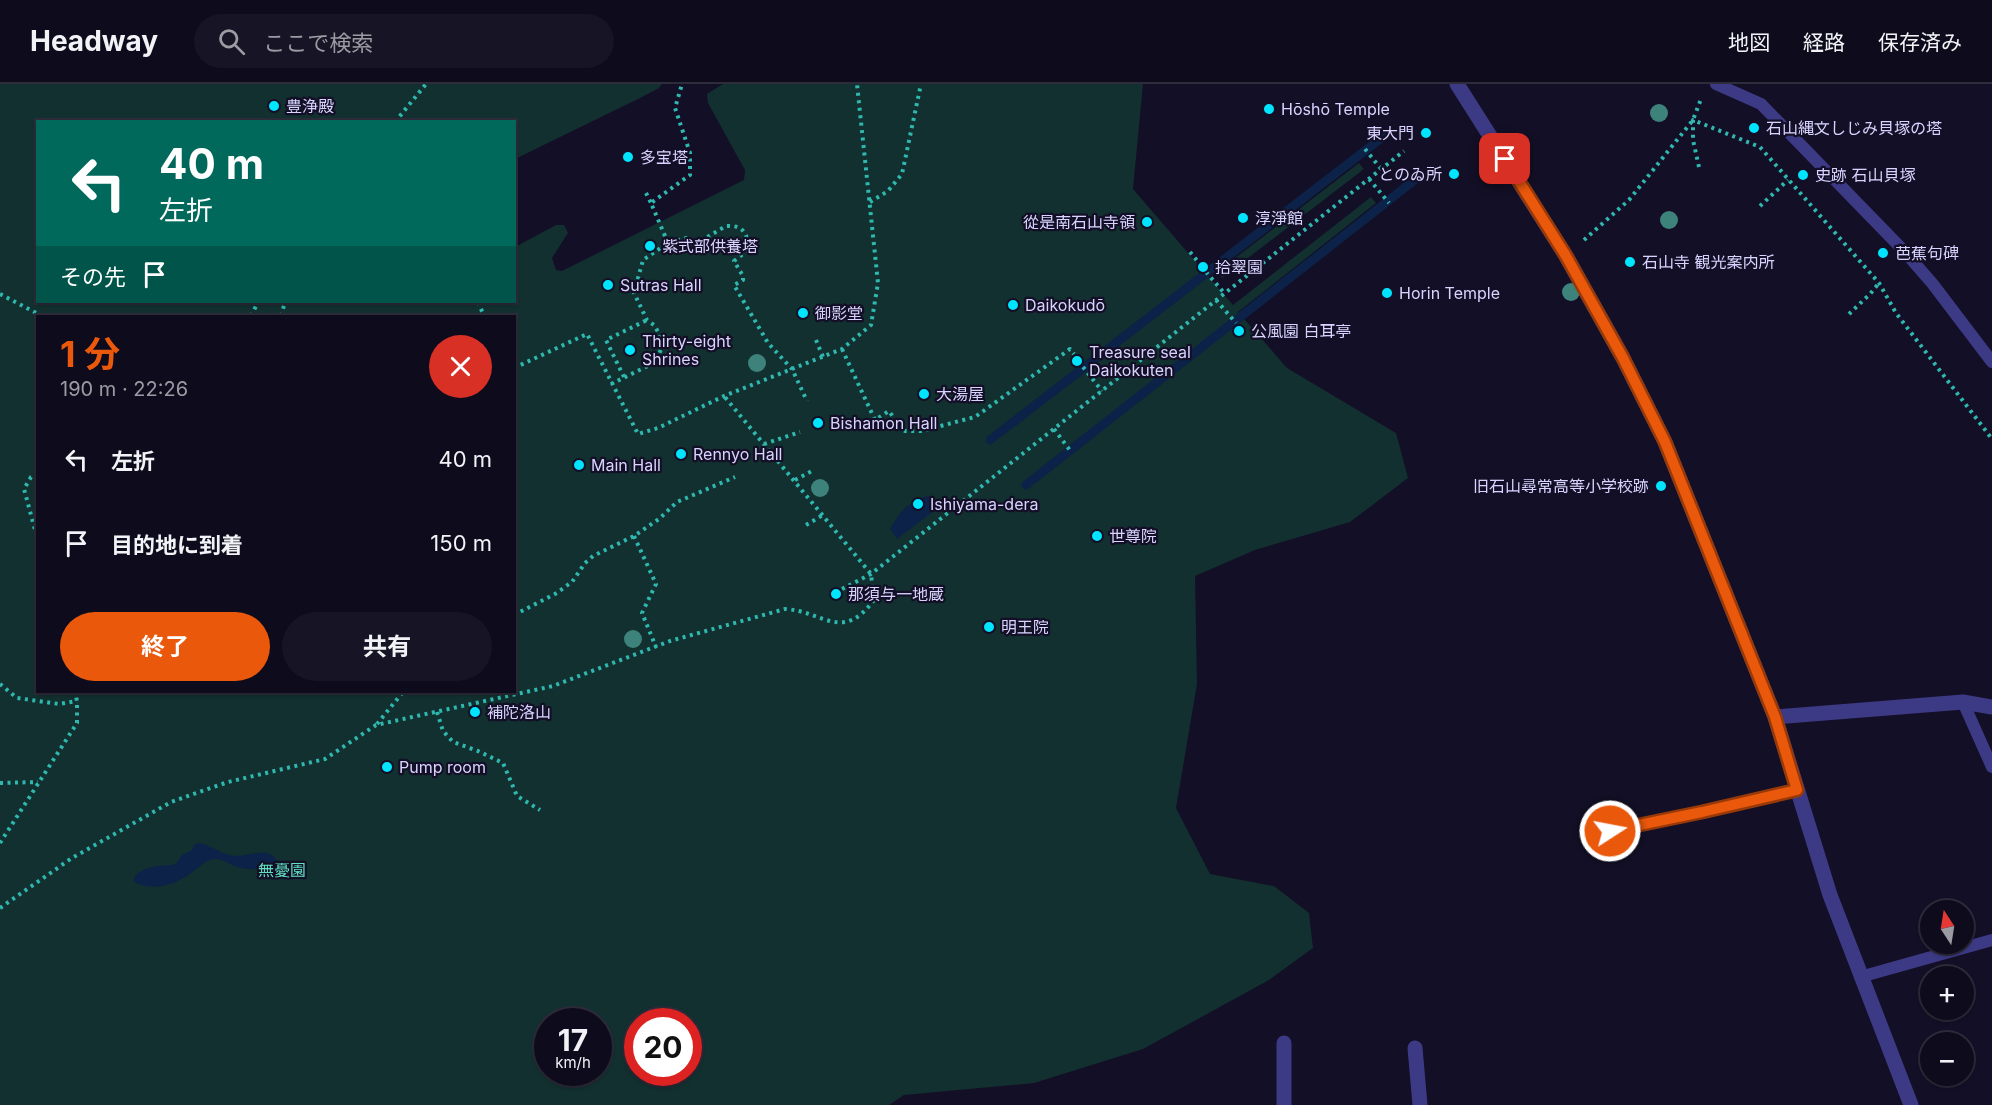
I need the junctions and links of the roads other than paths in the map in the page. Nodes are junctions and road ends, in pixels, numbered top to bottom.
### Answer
1 (1716, 84) edge
2 (1462, 86) edge
3 (1992, 362) edge
4 (1963, 702) junction
5 (1992, 706) edge
6 (1775, 717) junction
7 (1992, 767) edge
8 (1797, 790) junction
9 (1610, 831) dead end
10 (1992, 940) edge
11 (1860, 977) junction
12 (1284, 1043) dead end
13 (1415, 1048) dead end
14 (1284, 1105) edge
15 (1420, 1105) edge
16 (1911, 1105) edge

1 - 3 lane
2 - 6 street
4 - 5 street
4 - 6 street
4 - 7 lane
6 - 8 street
8 - 9 lane
8 - 11 street
10 - 11 lane
11 - 16 street
12 - 14 street
13 - 15 street

